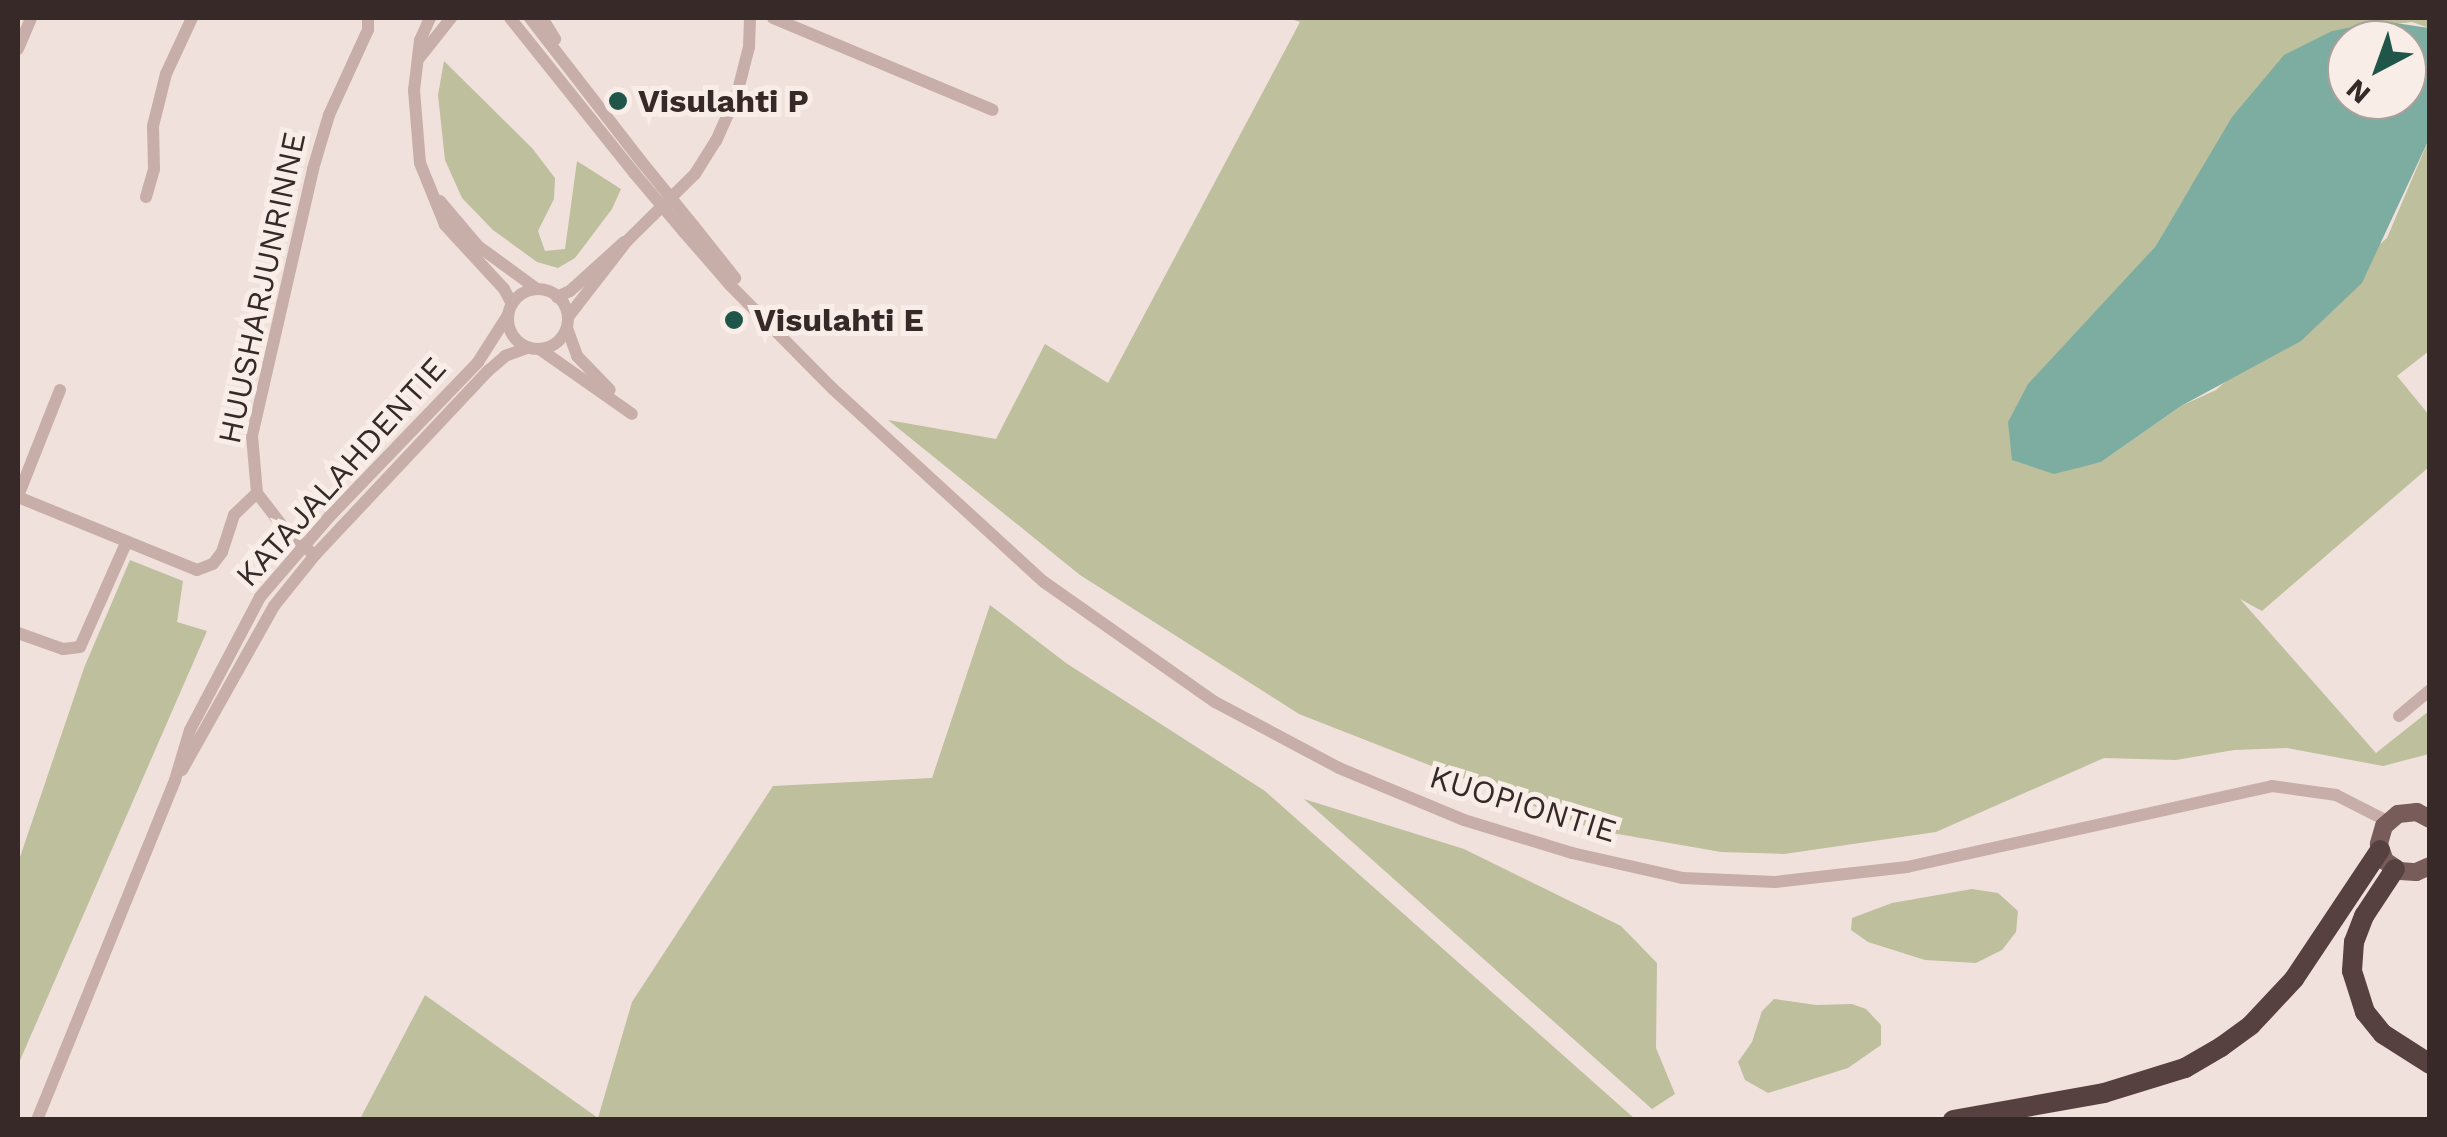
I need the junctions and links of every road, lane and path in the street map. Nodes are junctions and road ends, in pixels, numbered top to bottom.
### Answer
1 (31, 18) edge
2 (192, 18) edge
3 (368, 18) edge
4 (430, 18) edge
5 (451, 18) edge
6 (502, 18) edge
7 (510, 18) edge
8 (530, 18) edge
9 (542, 18) edge
10 (750, 18) edge
11 (773, 18) edge
12 (18, 49) edge
13 (419, 59) junction
14 (572, 83) junction
15 (993, 110) dead end
16 (427, 181) junction
17 (146, 197) dead end
18 (627, 241) junction
19 (537, 289) junction
20 (557, 297) junction
21 (510, 310) junction
22 (567, 322) junction
23 (534, 349) junction
24 (60, 390) dead end
25 (256, 494) junction
26 (18, 496) edge
27 (126, 543) junction
28 (303, 546) junction
29 (315, 555) junction
30 (18, 633) edge
31 (2430, 690) edge
32 (2398, 716) dead end
33 (175, 780) junction
34 (2430, 819) edge
35 (2387, 822) junction
36 (2380, 850) junction
37 (2430, 866) edge
38 (2394, 869) junction
39 (2430, 1064) edge
40 (37, 1120) edge
41 (1953, 1120) edge

1 - 12 street
2 - 17 street
3 - 25 street, HUUSHARJUNRINNE
4 - 13 street
5 - 13 street
6 - 14 street
7 - 14 street, KUOPIONTIE
8 - 14 street, KUOPIONTIE
9 - 14 street
10 - 18 street
11 - 15 street
13 - 16 street
14 - 35 street, KUOPIONTIE, bridge
16 - 19 street
16 - 21 street
18 - 20 street
18 - 22 street
19 - 20 street
19 - 21 street
20 - 22 street
21 - 23 street
21 - 28 street, KATAJALAHDENTIE
22 - 23 street
22 - 23 street
23 - 29 street, KATAJALAHDENTIE
24 - 26 street
25 - 27 street
25 - 28 street, HUUSHARJUNRINNE
26 - 27 street
27 - 30 street
28 - 29 street, HUUSHARJUNRINNE
28 - 33 street, KATAJALAHDENTIE
29 - 33 street, KATAJALAHDENTIE
31 - 32 street
33 - 40 street, KATAJALAHDENTIE
34 - 35 main road
35 - 36 main road
36 - 38 main road
36 - 41 highway
37 - 38 main road
38 - 39 highway

